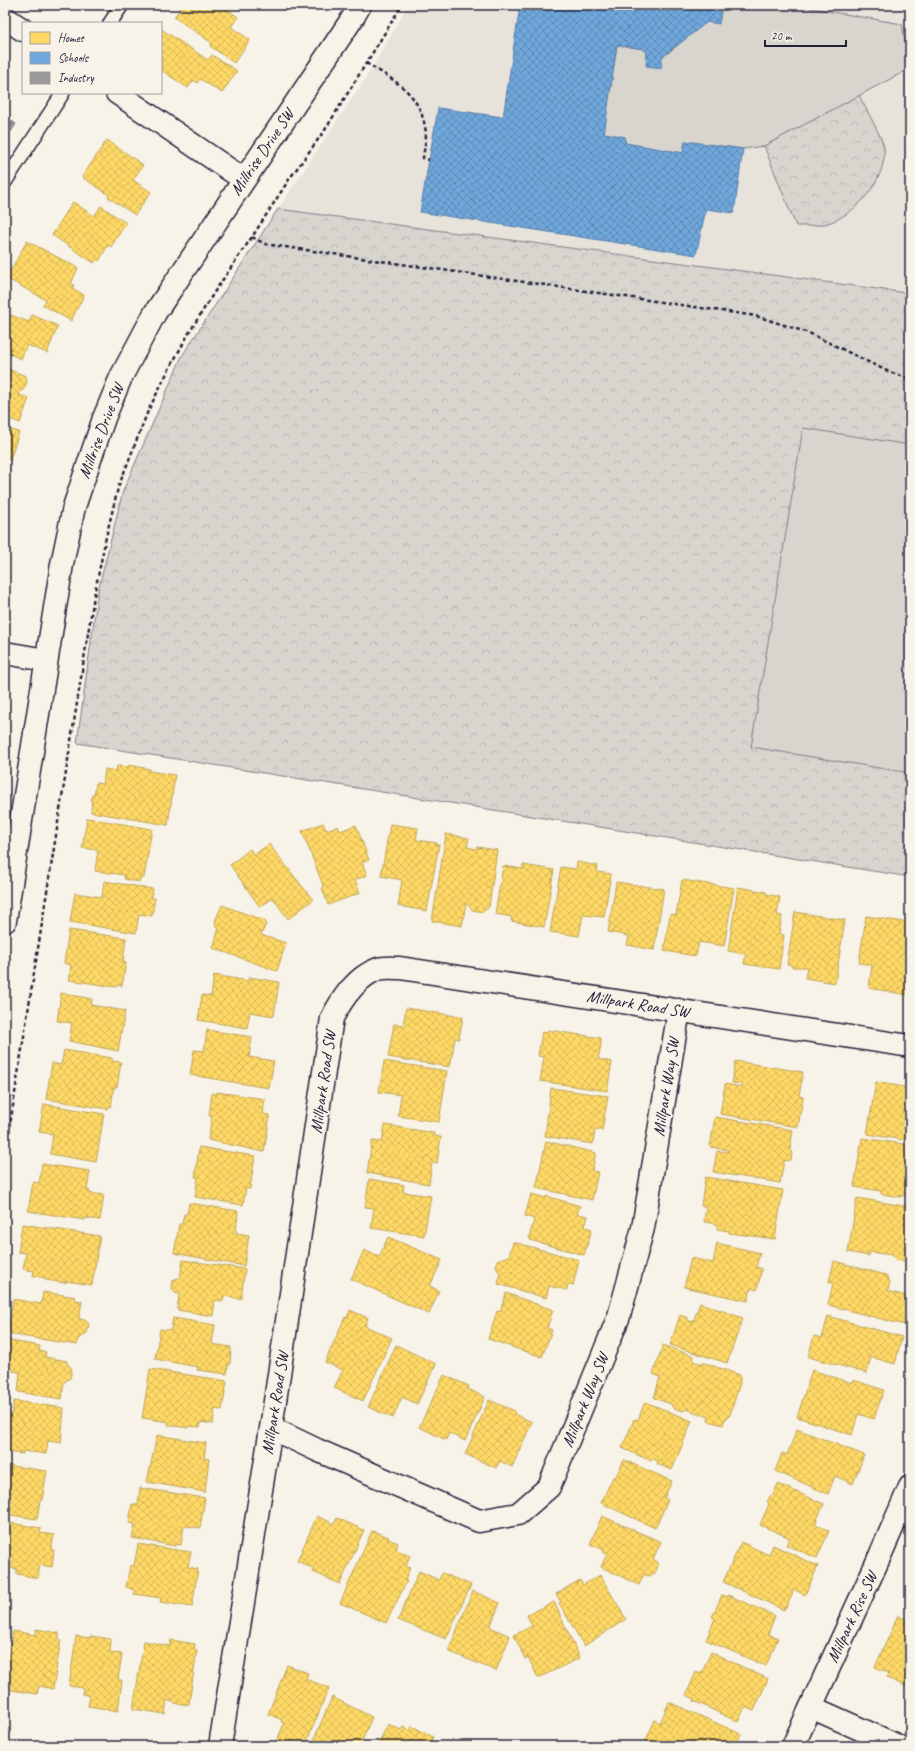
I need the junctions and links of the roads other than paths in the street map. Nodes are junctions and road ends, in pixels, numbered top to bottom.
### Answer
1 (122, 5) edge
2 (360, 5) edge
3 (5, 18) edge
4 (111, 22) edge
5 (22, 29) edge
6 (62, 94) edge
7 (118, 94) edge
8 (244, 179) junction
9 (5, 182) edge
10 (5, 653) edge
11 (46, 660) junction
12 (5, 921) edge
13 (679, 1010) junction
14 (910, 1046) edge
15 (271, 1428) junction
16 (910, 1487) edge
17 (811, 1706) junction
18 (220, 1746) edge
19 (793, 1746) edge
20 (898, 1746) edge

1 - 4 lane
2 - 8 street, Millrise Drive SW
3 - 5 street
6 - 9 lane
7 - 8 street
8 - 11 street, Millrise Drive SW
10 - 11 street
11 - 12 street, Millrise Drive SW
13 - 14 street, Millpark Road SW
13 - 15 street, Millpark Road SW
13 - 15 street, Millpark Way SW
15 - 18 street, Millpark Road SW
16 - 17 street, Millpark Rise SW
17 - 19 street, Millpark Rise SW
17 - 20 street

